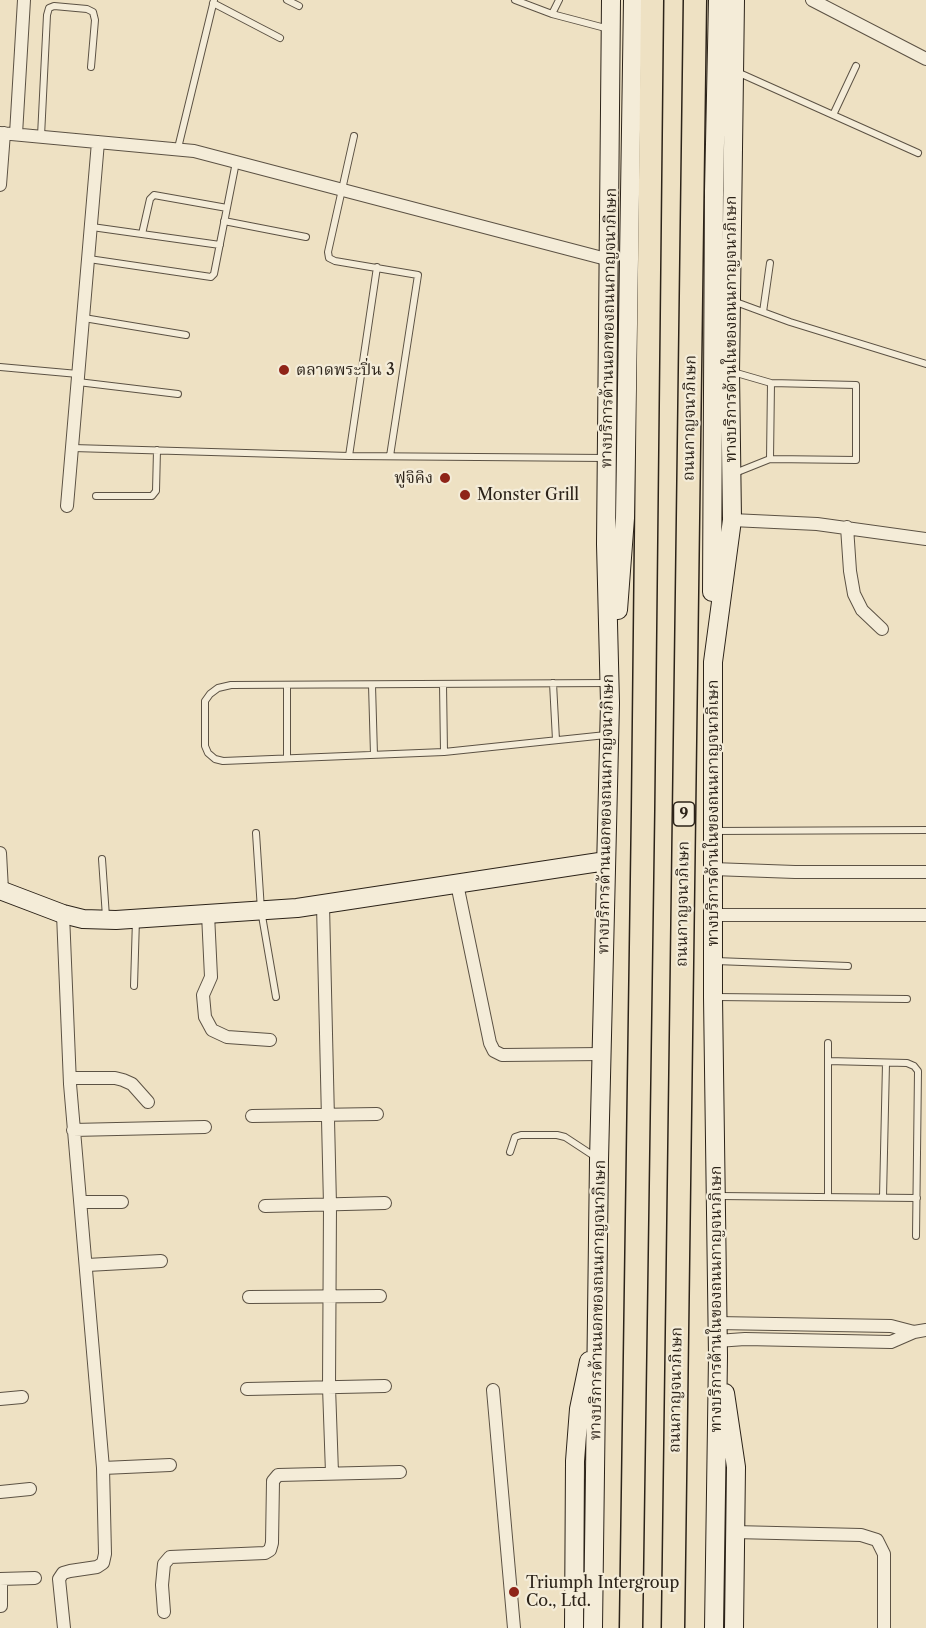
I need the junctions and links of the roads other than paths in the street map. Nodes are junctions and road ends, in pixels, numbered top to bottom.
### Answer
1 (24, 0) edge
2 (287, 0) edge
3 (515, 0) edge
4 (558, 0) edge
5 (611, 0) edge
6 (633, 0) edge
7 (652, 0) edge
8 (695, 0) edge
9 (718, 0) edge
10 (735, 0) edge
11 (812, 0) edge
12 (213, 1) edge
13 (299, 6) dead end
14 (552, 14) junction
15 (611, 30) junction
16 (280, 38) dead end
17 (926, 59) edge
18 (856, 66) dead end
19 (91, 67) dead end
20 (734, 71) junction
21 (833, 115) junction
22 (7, 134) edge
23 (41, 136) junction
24 (354, 136) dead end
25 (98, 142) junction
26 (178, 148) junction
27 (918, 153) dead end
28 (236, 162) junction
29 (0, 185) edge
30 (341, 190) junction
31 (227, 208) junction
32 (224, 221) junction
33 (92, 227) junction
34 (142, 234) junction
35 (306, 237) dead end
36 (219, 245) junction
37 (89, 259) junction
38 (610, 260) junction
39 (770, 263) dead end
40 (377, 267) junction
41 (730, 300) junction
42 (763, 312) junction
43 (84, 318) junction
44 (186, 335) dead end
45 (926, 364) edge
46 (0, 367) edge
47 (730, 372) junction
48 (79, 378) junction
49 (771, 383) junction
50 (178, 394) dead end
51 (73, 448) junction
52 (157, 450) junction
53 (349, 456) junction
54 (390, 456) junction
55 (607, 458) junction
56 (770, 459) junction
57 (731, 474) junction
58 (96, 496) dead end
59 (67, 506) dead end
60 (732, 520) junction
61 (847, 527) junction
62 (926, 539) edge
63 (882, 629) dead end
64 (713, 662) junction
65 (553, 683) junction
66 (610, 683) junction
67 (443, 684) junction
68 (287, 685) junction
69 (372, 685) junction
70 (610, 703) junction
71 (609, 735) junction
72 (556, 740) junction
73 (444, 752) junction
74 (374, 755) junction
75 (287, 758) junction
76 (926, 830) edge
77 (714, 831) junction
78 (256, 833) dead end
79 (0, 853) edge
80 (102, 859) dead end
81 (606, 861) junction
82 (713, 869) junction
83 (926, 872) edge
84 (457, 884) junction
85 (1, 890) edge
86 (324, 905) junction
87 (261, 910) junction
88 (63, 914) junction
89 (208, 914) junction
90 (713, 915) junction
91 (926, 915) edge
92 (136, 919) junction
93 (106, 921) junction
94 (713, 961) junction
95 (848, 966) dead end
96 (135, 986) dead end
97 (276, 997) dead end
98 (713, 997) junction
99 (907, 999) dead end
100 (270, 1040) dead end
101 (828, 1043) dead end
102 (602, 1054) junction
103 (828, 1061) junction
104 (886, 1063) junction
105 (70, 1078) junction
106 (148, 1102) dead end
107 (326, 1114) junction
108 (377, 1114) dead end
109 (252, 1116) dead end
110 (205, 1127) dead end
111 (73, 1130) junction
112 (510, 1152) dead end
113 (599, 1160) junction
114 (715, 1196) junction
115 (828, 1196) junction
116 (883, 1197) junction
117 (917, 1198) junction
118 (81, 1202) junction
119 (122, 1202) dead end
120 (385, 1203) dead end
121 (330, 1204) junction
122 (265, 1206) dead end
123 (916, 1236) dead end
124 (161, 1261) dead end
125 (87, 1265) junction
126 (330, 1296) junction
127 (380, 1296) dead end
128 (249, 1297) dead end
129 (598, 1318) junction
130 (717, 1323) junction
131 (920, 1331) edge
132 (717, 1349) junction
133 (385, 1386) dead end
134 (329, 1387) junction
135 (248, 1389) dead end
136 (493, 1390) dead end
137 (22, 1397) dead end
138 (0, 1399) edge
139 (170, 1466) dead end
140 (103, 1468) junction
141 (400, 1472) dead end
142 (332, 1473) junction
143 (30, 1489) dead end
144 (0, 1492) edge
145 (734, 1532) junction
146 (35, 1578) dead end
147 (0, 1579) edge
148 (1, 1606) edge
149 (164, 1612) dead end
150 (64, 1628) edge
151 (514, 1628) edge
152 (574, 1628) edge
153 (593, 1628) edge
154 (631, 1628) edge
155 (673, 1628) edge
156 (714, 1628) edge
157 (734, 1628) edge
158 (884, 1628) edge

1 - 22 street
2 - 13 lane
3 - 14 lane
4 - 14 lane
5 - 15 main road, ทางบริการด้านนอกของถนนกาญจนาภิเษก
6 - 70 main road
7 - 154 highway
8 - 155 highway, ถนนกาญจนาภิเษก / 9
9 - 64 main road
10 - 20 main road, ทางบริการด้านในของถนนกาญจนาภิเษก
11 - 17 street
12 - 16 lane
12 - 26 lane
14 - 15 lane
15 - 38 main road, ทางบริการด้านนอกของถนนกาญจนาภิเษก
18 - 21 lane
19 - 23 lane
20 - 21 lane
20 - 41 main road, ทางบริการด้านในของถนนกาญจนาภิเษก
21 - 27 lane
22 - 23 street
22 - 29 street
23 - 25 street
24 - 30 lane
25 - 26 street
25 - 33 street
26 - 28 street
28 - 30 street
28 - 31 lane
30 - 38 street
30 - 40 lane
31 - 32 lane
31 - 34 lane
32 - 35 lane
32 - 36 lane
33 - 34 lane
33 - 37 street
34 - 36 lane
36 - 37 lane
37 - 43 street
38 - 55 main road, ทางบริการด้านนอกของถนนกาญจนาภิเษก
39 - 42 lane
40 - 53 lane
40 - 54 lane
41 - 42 lane
41 - 47 main road, ทางบริการด้านในของถนนกาญจนาภิเษก
42 - 45 lane
43 - 44 lane
43 - 48 street
46 - 48 lane
47 - 49 lane
47 - 57 main road, ทางบริการด้านในของถนนกาญจนาภิเษก
48 - 50 lane
48 - 51 street
49 - 56 lane
49 - 56 lane
51 - 52 lane
51 - 59 street
52 - 53 lane
52 - 58 lane
53 - 54 lane
54 - 55 lane
55 - 66 main road, ทางบริการด้านนอกของถนนกาญจนาภิเษก
56 - 57 lane
57 - 60 main road, ทางบริการด้านในของถนนกาญจนาภิเษก
60 - 61 street
60 - 64 main road, ทางบริการด้านในของถนนกาญจนาภิเษก
61 - 62 street
61 - 63 street
64 - 77 main road, ทางบริการด้านในของถนนกาญจนาภิเษก
65 - 66 lane
65 - 67 lane
65 - 72 lane
66 - 70 main road, ทางบริการด้านนอกของถนนกาญจนาภิเษก
67 - 69 lane
67 - 73 lane
68 - 69 lane
68 - 75 lane
68 - 75 lane
69 - 74 lane
70 - 71 main road, ทางบริการด้านนอกของถนนกาญจนาภิเษก
71 - 72 lane
71 - 81 main road, ทางบริการด้านนอกของถนนกาญจนาภิเษก
72 - 73 lane
73 - 74 lane
74 - 75 lane
76 - 77 lane
77 - 82 main road, ทางบริการด้านในของถนนกาญจนาภิเษก
78 - 87 lane
79 - 85 street
80 - 93 lane
81 - 84 main road
81 - 102 main road, ทางบริการด้านนอกของถนนกาญจนาภิเษก
82 - 83 street
82 - 90 main road, ทางบริการด้านในของถนนกาญจนาภิเษก
84 - 86 main road
84 - 102 street
85 - 88 main road
86 - 87 main road
86 - 107 street
87 - 89 main road
87 - 97 lane
88 - 93 main road
88 - 105 street
89 - 92 main road
89 - 100 street
90 - 91 street
90 - 94 main road, ทางบริการด้านในของถนนกาญจนาภิเษก
92 - 93 main road
92 - 96 lane
94 - 95 lane
94 - 98 main road, ทางบริการด้านในของถนนกาญจนาภิเษก
98 - 99 lane
98 - 114 main road, ทางบริการด้านในของถนนกาญจนาภิเษก
101 - 103 lane
102 - 113 main road, ทางบริการด้านนอกของถนนกาญจนาภิเษก
103 - 104 lane
103 - 115 lane
104 - 116 lane
104 - 117 lane
105 - 106 street
105 - 111 street
107 - 108 street
107 - 109 street
107 - 121 street
110 - 111 street
111 - 118 street
112 - 113 lane
113 - 129 main road, ทางบริการด้านนอกของถนนกาญจนาภิเษก
114 - 115 lane
114 - 130 main road, ทางบริการด้านในของถนนกาญจนาภิเษก
115 - 116 lane
116 - 117 lane
117 - 123 lane
118 - 119 street
118 - 125 street
120 - 121 street
121 - 122 street
121 - 126 street
124 - 125 street
125 - 140 street
126 - 127 street
126 - 128 street
126 - 134 street
129 - 152 main road
129 - 153 main road, ทางบริการด้านนอกของถนนกาญจนาภิเษก
130 - 131 street
130 - 132 main road, ทางบริการด้านในของถนนกาญจนาภิเษก
131 - 132 street
132 - 145 main road
132 - 156 main road, ทางบริการด้านในของถนนกาญจนาภิเษก
133 - 134 street
134 - 135 street
134 - 142 street
136 - 151 street
137 - 138 street
139 - 140 street
140 - 150 street
141 - 142 street
142 - 149 street
143 - 144 street
145 - 157 main road
145 - 158 street
146 - 147 street
147 - 148 street

